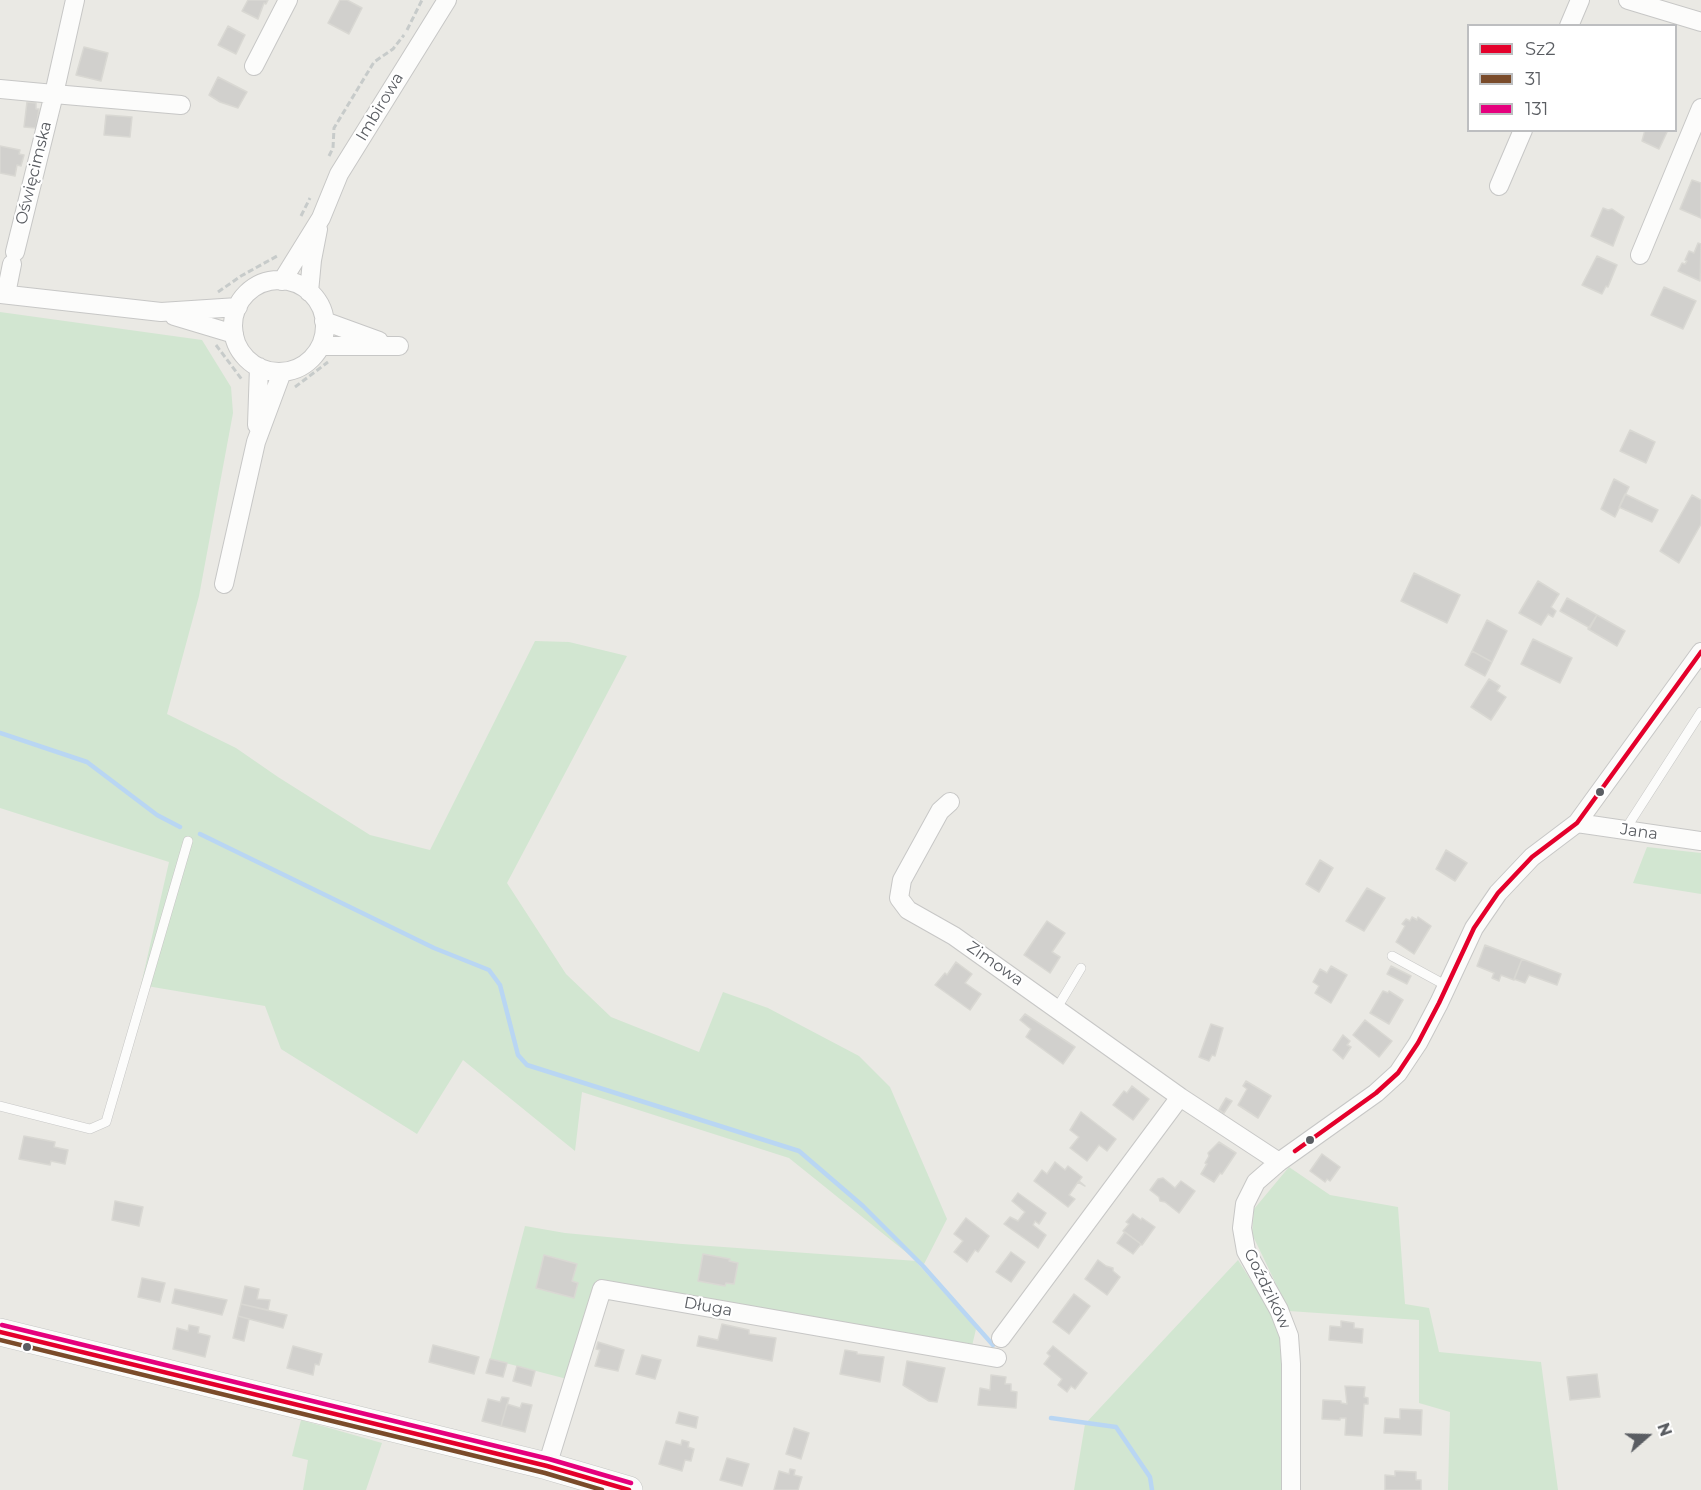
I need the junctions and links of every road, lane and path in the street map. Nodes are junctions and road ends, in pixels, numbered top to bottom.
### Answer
1 (75, 0) edge
2 (288, 0) edge
3 (422, 0) edge
4 (1580, 0) edge
5 (1628, 0) edge
6 (441, 2) edge
7 (1701, 22) edge
8 (1570, 24) edge
9 (255, 66) dead end
10 (0, 89) edge
11 (54, 94) junction
12 (182, 105) dead end
13 (1701, 108) edge
14 (1522, 132) edge
15 (328, 159) dead end
16 (1499, 186) dead end
17 (314, 190) dead end
18 (321, 218) junction
19 (299, 221) dead end
20 (285, 252) dead end
21 (1640, 255) dead end
22 (282, 281) junction
23 (309, 292) junction
24 (3, 294) edge
25 (216, 294) dead end
26 (238, 306) junction
27 (161, 312) junction
28 (324, 321) junction
29 (234, 334) junction
30 (213, 341) dead end
31 (321, 346) junction
32 (337, 355) dead end
33 (259, 368) junction
34 (282, 372) junction
35 (246, 385) dead end
36 (290, 391) dead end
37 (256, 442) junction
38 (224, 584) dead end
39 (1701, 652) edge
40 (1700, 714) edge
41 (950, 802) dead end
42 (1577, 823) junction
43 (1625, 830) junction
44 (188, 841) dead end
45 (1701, 841) edge
46 (1392, 956) dead end
47 (1082, 968) dead end
48 (1447, 986) junction
49 (1057, 1008) junction
50 (1180, 1097) junction
51 (0, 1106) edge
52 (1279, 1162) junction
53 (0, 1332) edge
54 (1001, 1338) dead end
55 (997, 1358) dead end
56 (547, 1466) junction
57 (630, 1490) edge
58 (1292, 1490) edge

1 - 11 street, Oświęcimska
2 - 9 street
3 - 15 path
4 - 8 street
5 - 7 street
6 - 18 street, Imbirowa
10 - 11 street
11 - 12 street
11 - 24 street, Oświęcimska
13 - 21 street
14 - 16 street
17 - 19 path
18 - 22 street, Imbirowa
18 - 23 street, Imbirowa
20 - 25 path
22 - 23 street
22 - 26 street
23 - 28 street
24 - 27 street
26 - 27 street
26 - 29 street
27 - 29 street
28 - 31 street
28 - 31 street
29 - 33 street
30 - 35 path
31 - 34 street
32 - 36 path
33 - 34 street
33 - 37 street
34 - 37 street
37 - 38 street
39 - 42 street, Goździków
40 - 43 lane
41 - 49 street, Zimowa
42 - 43 street, Jana
42 - 48 street, Goździków
43 - 45 street, Jana
44 - 51 lane
46 - 48 lane
47 - 49 lane
48 - 52 street, Goździków
49 - 50 street, Zimowa
50 - 52 street, Zimowa
50 - 54 street
52 - 58 street, Goździków
53 - 56 street
55 - 56 street, Długa
56 - 57 street

